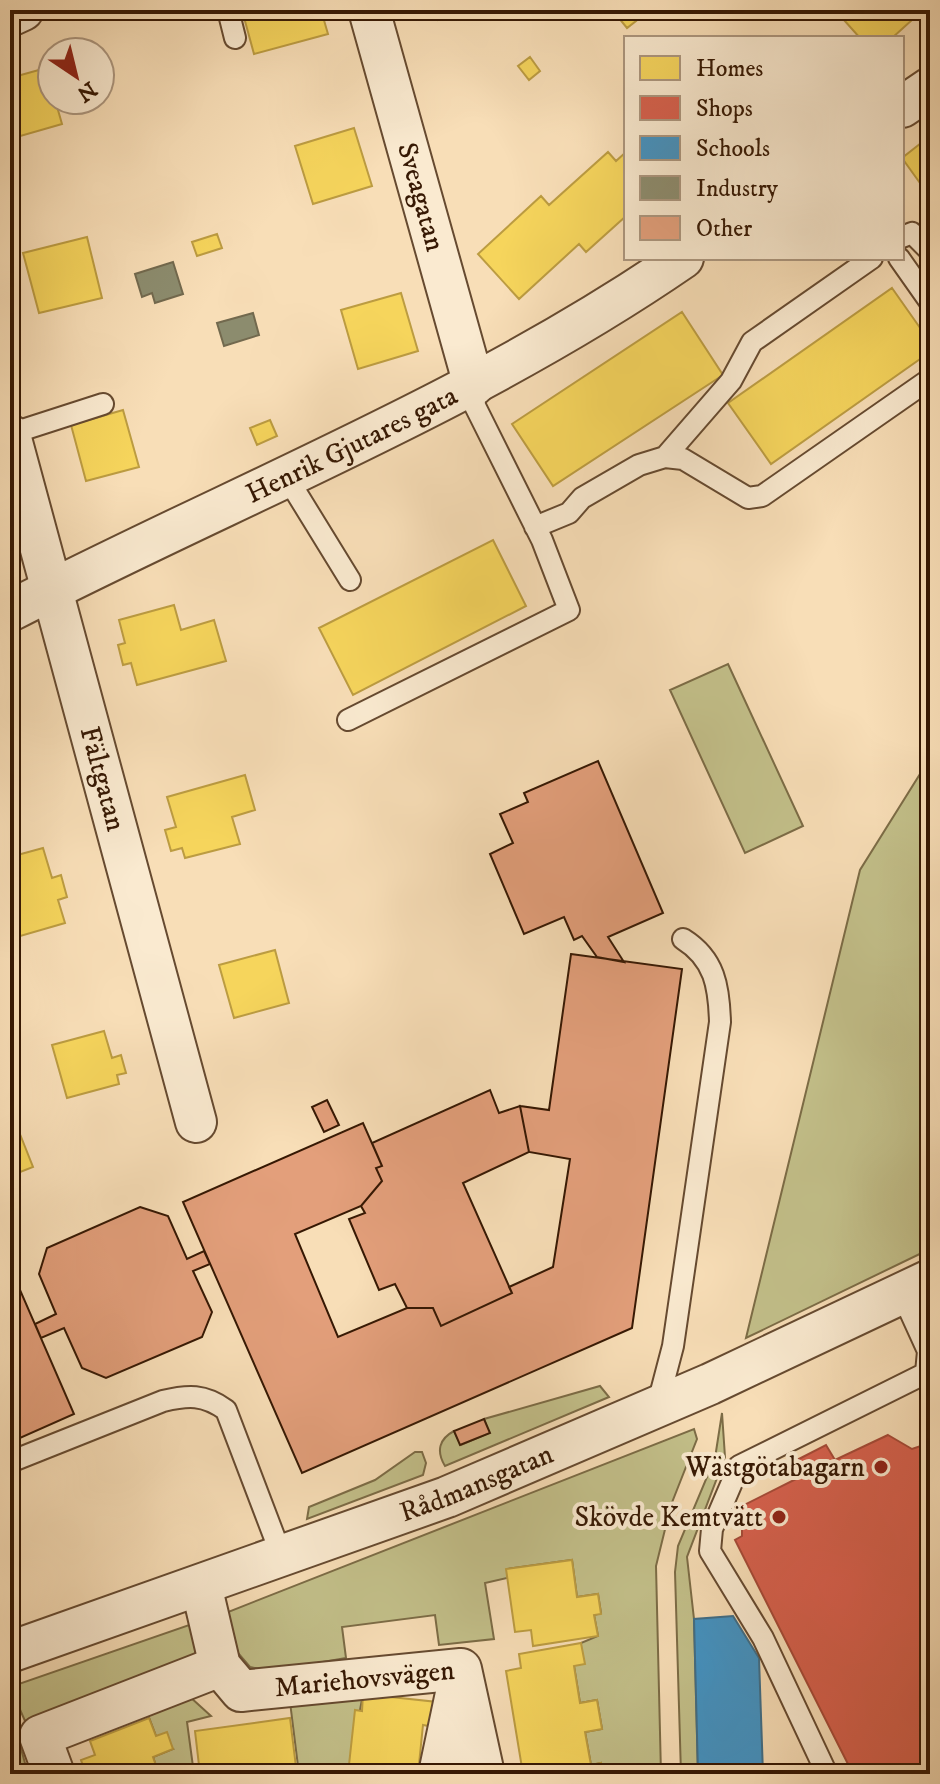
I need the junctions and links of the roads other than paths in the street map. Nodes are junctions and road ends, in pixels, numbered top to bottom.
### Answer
1 (23, 10) edge
2 (228, 10) edge
3 (369, 10) edge
4 (10, 16) edge
5 (235, 38) dead end
6 (930, 88) edge
7 (904, 106) edge
8 (904, 236) edge
9 (930, 251) edge
10 (680, 260) edge
11 (869, 260) edge
12 (900, 260) edge
13 (930, 302) edge
14 (930, 379) edge
15 (474, 385) junction
16 (103, 404) dead end
17 (10, 435) edge
18 (665, 457) junction
19 (286, 476) junction
20 (535, 527) junction
21 (350, 580) dead end
22 (50, 590) junction
23 (10, 611) edge
24 (348, 720) dead end
25 (683, 939) dead end
26 (196, 1122) dead end
27 (916, 1287) edge
28 (657, 1407) junction
29 (10, 1462) edge
30 (282, 1557) junction
31 (201, 1585) junction
32 (10, 1652) edge
33 (220, 1666) junction
34 (461, 1669) junction
35 (40, 1755) edge
36 (54, 1774) edge
37 (439, 1774) edge
38 (484, 1774) edge
39 (827, 1774) edge

1 - 4 street
2 - 5 lane
3 - 15 street, Sveagatan
6 - 7 street
8 - 9 lane
10 - 15 street, Henrik Gjutares gata
11 - 18 lane
12 - 13 lane
14 - 18 lane
15 - 19 street, Henrik Gjutares gata
15 - 20 lane
16 - 17 lane
17 - 22 street, Fältgatan
18 - 20 lane
19 - 21 lane
19 - 22 street, Henrik Gjutares gata
20 - 24 lane
22 - 23 street, Henrik Gjutares gata
22 - 26 street, Fältgatan
25 - 28 lane
27 - 28 street, Rådmansgatan
27 - 39 lane
28 - 30 street, Rådmansgatan
29 - 30 lane
30 - 31 street, Rådmansgatan
31 - 32 street, Rådmansgatan
31 - 33 street
33 - 34 street, Mariehovsvägen
33 - 35 street
34 - 37 street
34 - 38 street, Mariehovsvägen
35 - 36 street

